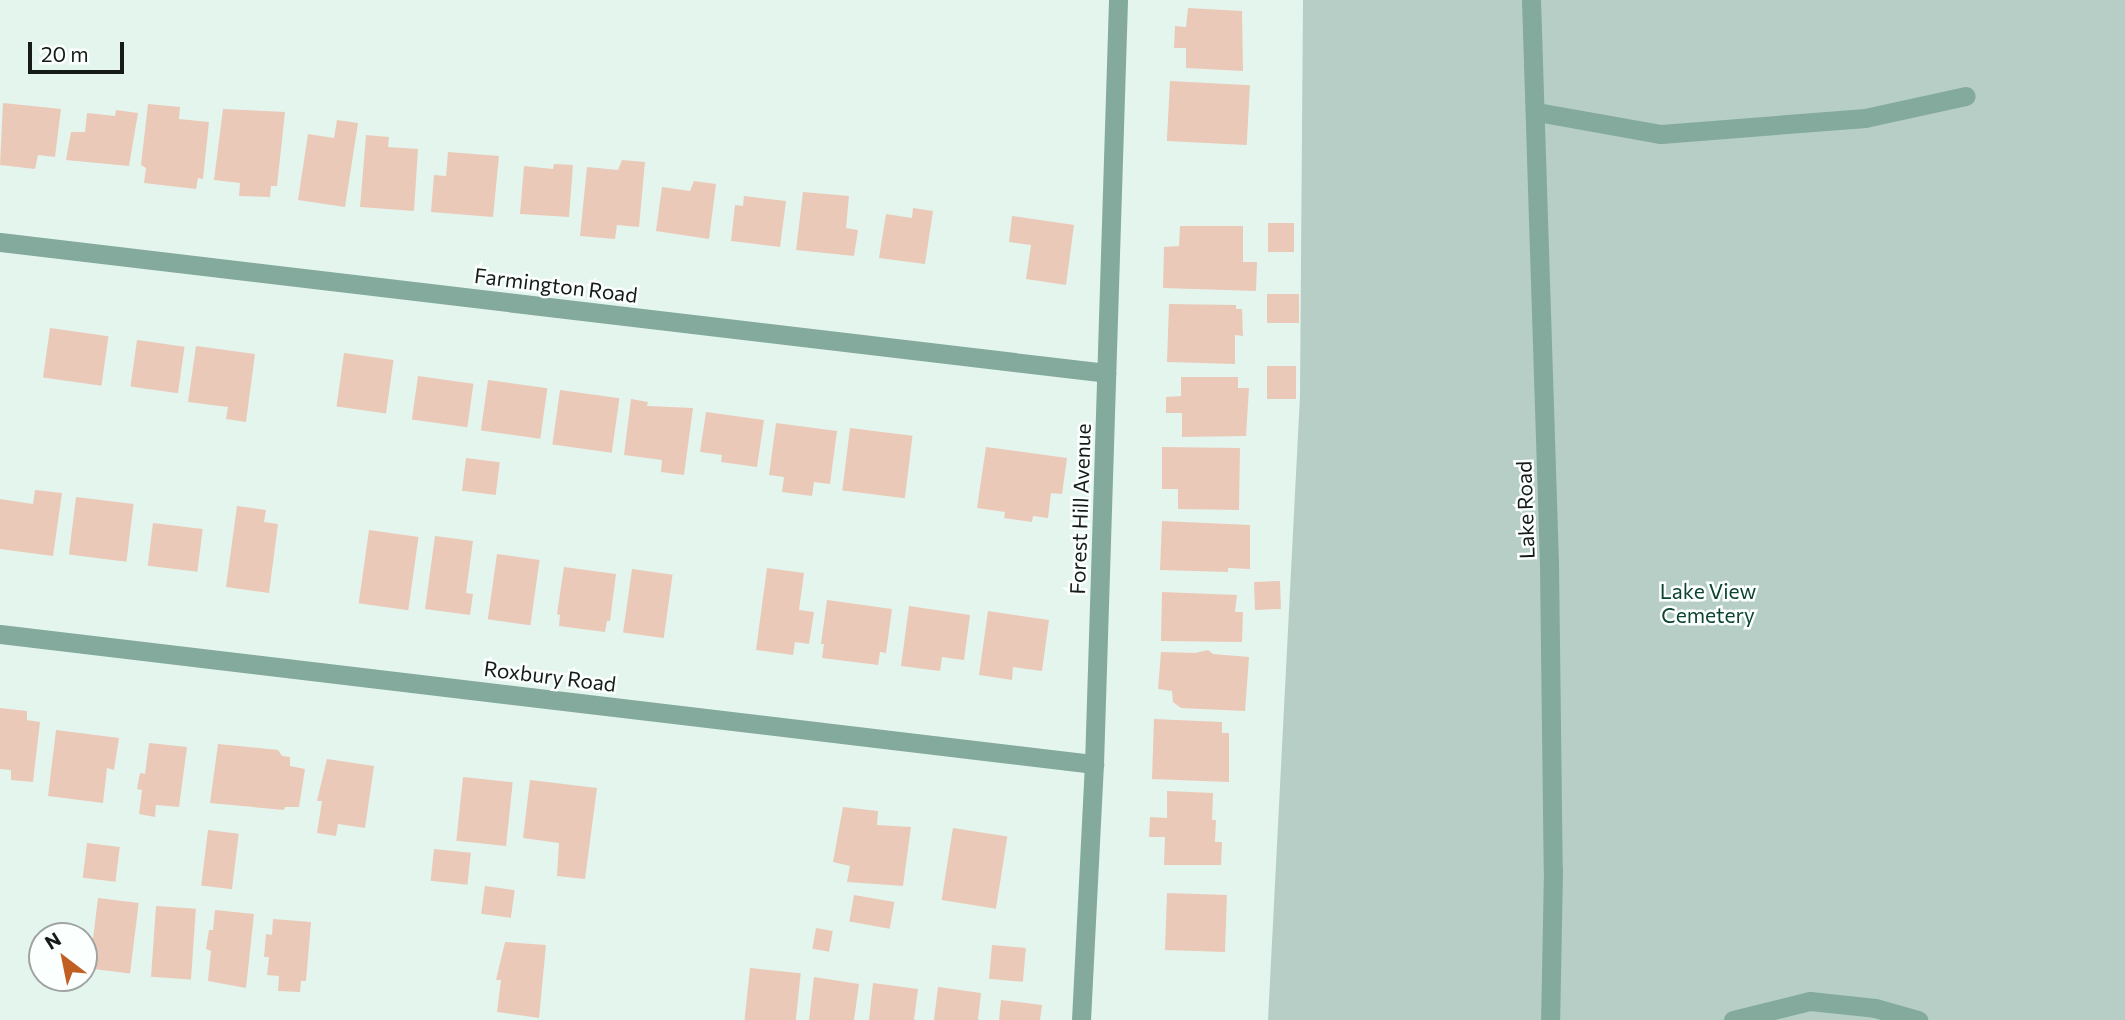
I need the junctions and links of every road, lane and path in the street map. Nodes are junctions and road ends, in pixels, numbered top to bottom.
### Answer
1 (1118, 0) edge
2 (1531, 0) edge
3 (1966, 96) dead end
4 (1537, 111) junction
5 (0, 242) edge
6 (1107, 373) junction
7 (0, 634) edge
8 (1094, 764) junction
9 (1080, 1020) edge
10 (1549, 1020) edge
11 (1733, 1020) edge
12 (1918, 1020) edge

1 - 6 street, Forest Hill Avenue
2 - 4 street, Lake Road
3 - 4 street
4 - 10 street, Lake Road
5 - 6 street, Farmington Road
6 - 8 street, Forest Hill Avenue
7 - 8 street, Roxbury Road
8 - 9 street, Forest Hill Avenue
11 - 12 street

